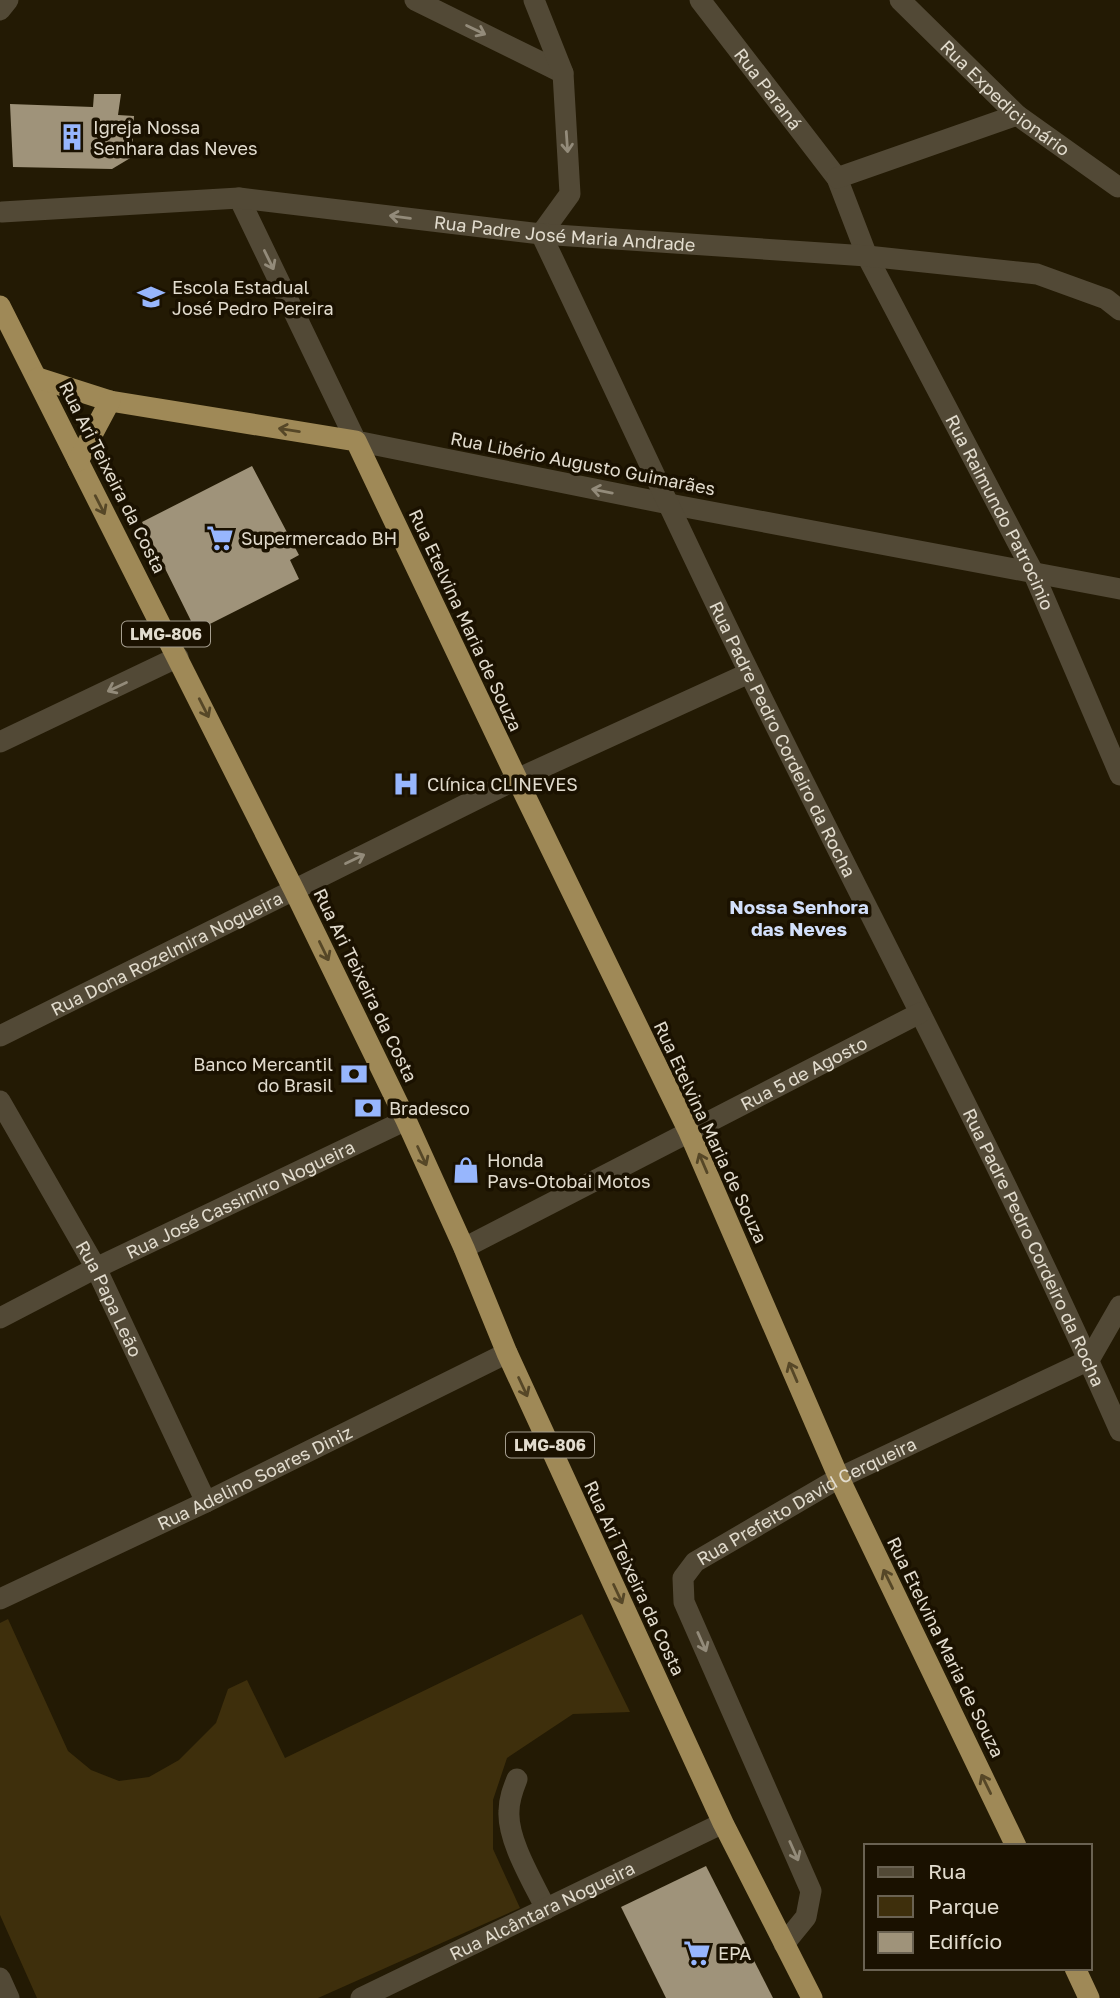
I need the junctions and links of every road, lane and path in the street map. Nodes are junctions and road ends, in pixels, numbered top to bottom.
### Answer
1 (8, 0) edge
2 (415, 0) edge
3 (534, 0) edge
4 (700, 0) edge
5 (900, 0) edge
6 (0, 10) edge
7 (563, 74) junction
8 (1017, 115) junction
9 (837, 178) junction
10 (1118, 187) dead end
11 (239, 198) junction
12 (2, 212) dead end
13 (541, 234) junction
14 (867, 256) junction
15 (0, 306) edge
16 (1120, 310) edge
17 (38, 378) junction
18 (110, 401) junction
19 (356, 441) junction
20 (78, 461) junction
21 (669, 504) junction
22 (1033, 572) junction
23 (1120, 589) edge
24 (178, 657) junction
25 (749, 673) junction
26 (0, 742) edge
27 (1120, 775) edge
28 (517, 779) junction
29 (294, 890) junction
30 (920, 1013) junction
31 (0, 1036) edge
32 (0, 1101) edge
33 (406, 1120) junction
34 (690, 1132) junction
35 (464, 1248) junction
36 (96, 1268) junction
37 (1120, 1306) edge
38 (0, 1318) edge
39 (507, 1353) junction
40 (1089, 1360) junction
41 (1120, 1431) edge
42 (839, 1478) junction
43 (206, 1502) junction
44 (0, 1599) edge
45 (517, 1779) dead end
46 (723, 1823) junction
47 (1015, 1844) edge
48 (546, 1909) junction
49 (785, 1944) junction
50 (1076, 1970) edge
51 (0, 1978) edge
52 (9, 1998) edge
53 (361, 1998) edge
54 (812, 1998) edge
55 (1089, 1998) edge

1 - 6 street
2 -> 7 street
3 - 7 street
4 - 9 street, Rua Paraná
5 - 8 street, Rua Expedicionário
7 -> 13 street
8 - 9 street
8 - 10 street, Rua Expedicionário
9 - 14 street, Rua Paraná
11 - 12 street, Rua Padre José Maria Andrade
13 -> 11 street, Rua Padre José Maria Andrade
11 -> 19 street
13 - 14 street, Rua Padre José Maria Andrade
13 - 21 street, Rua Padre Pedro Cordeiro da Rocha
14 - 16 street, Rua Padre José Maria Andrade
14 - 22 street, Rua Raimundo Patrocinio
15 - 17 highway, Rua Ari Teixeira da Costa / LMG-806
17 - 18 highway, Rua Libério Augusto Guimarães
17 - 20 highway, Rua Ari Teixeira da Costa / LMG-806
19 -> 18 highway, Rua Libério Augusto Guimarães
18 - 20 highway
21 -> 19 street, Rua Libério Augusto Guimarães
19 - 28 highway, Rua Etelvina Maria de Souza
20 -> 24 highway, Rua Ari Teixeira da Costa / LMG-806
21 - 22 street, Rua Libério Augusto Guimarães
21 - 25 street, Rua Padre Pedro Cordeiro da Rocha
22 - 23 street, Rua Libério Augusto Guimarães
22 - 27 street, Rua Raimundo Patrocinio
24 -> 26 street
24 -> 29 highway, Rua Ari Teixeira da Costa / LMG-806
25 - 28 street, Rua Dona Rozelmira Nogueira
25 - 30 street, Rua Padre Pedro Cordeiro da Rocha
29 -> 28 street, Rua Dona Rozelmira Nogueira
28 - 34 highway, Rua Etelvina Maria de Souza
29 - 31 street, Rua Dona Rozelmira Nogueira
29 -> 33 highway, Rua Ari Teixeira da Costa / LMG-806
30 - 34 street, Rua 5 de Agosto
30 - 40 street, Rua Padre Pedro Cordeiro da Rocha
32 - 36 street, Rua Papa Leão
33 -> 35 highway, Rua Ari Teixeira da Costa / LMG-806
33 - 36 street, Rua José Cassimiro Nogueira
34 - 35 street, Rua 5 de Agosto
42 -> 34 highway, Rua Etelvina Maria de Souza
35 - 39 highway, Rua Ari Teixeira da Costa / LMG-806
36 - 38 street, Rua José Cassimiro Nogueira
36 - 43 street, Rua Papa Leão
37 - 40 street
39 - 43 street, Rua Adelino Soares Diniz
39 -> 46 highway, Rua Ari Teixeira da Costa / LMG-806
40 - 41 street, Rua Padre Pedro Cordeiro da Rocha
40 - 42 street, Rua Prefeito David Cerqueira
47 -> 42 highway, Rua Etelvina Maria de Souza
42 -> 49 street, Rua Prefeito David Cerqueira
43 - 44 street, Rua Adelino Soares Diniz
45 - 48 street
46 - 48 street, Rua Alcântara Nogueira
46 - 49 highway, Rua Ari Teixeira da Costa / LMG-806
48 - 53 street, Rua Alcântara Nogueira
49 - 54 highway, Rua Ari Teixeira da Costa / LMG-806
50 - 55 highway
51 - 52 street

